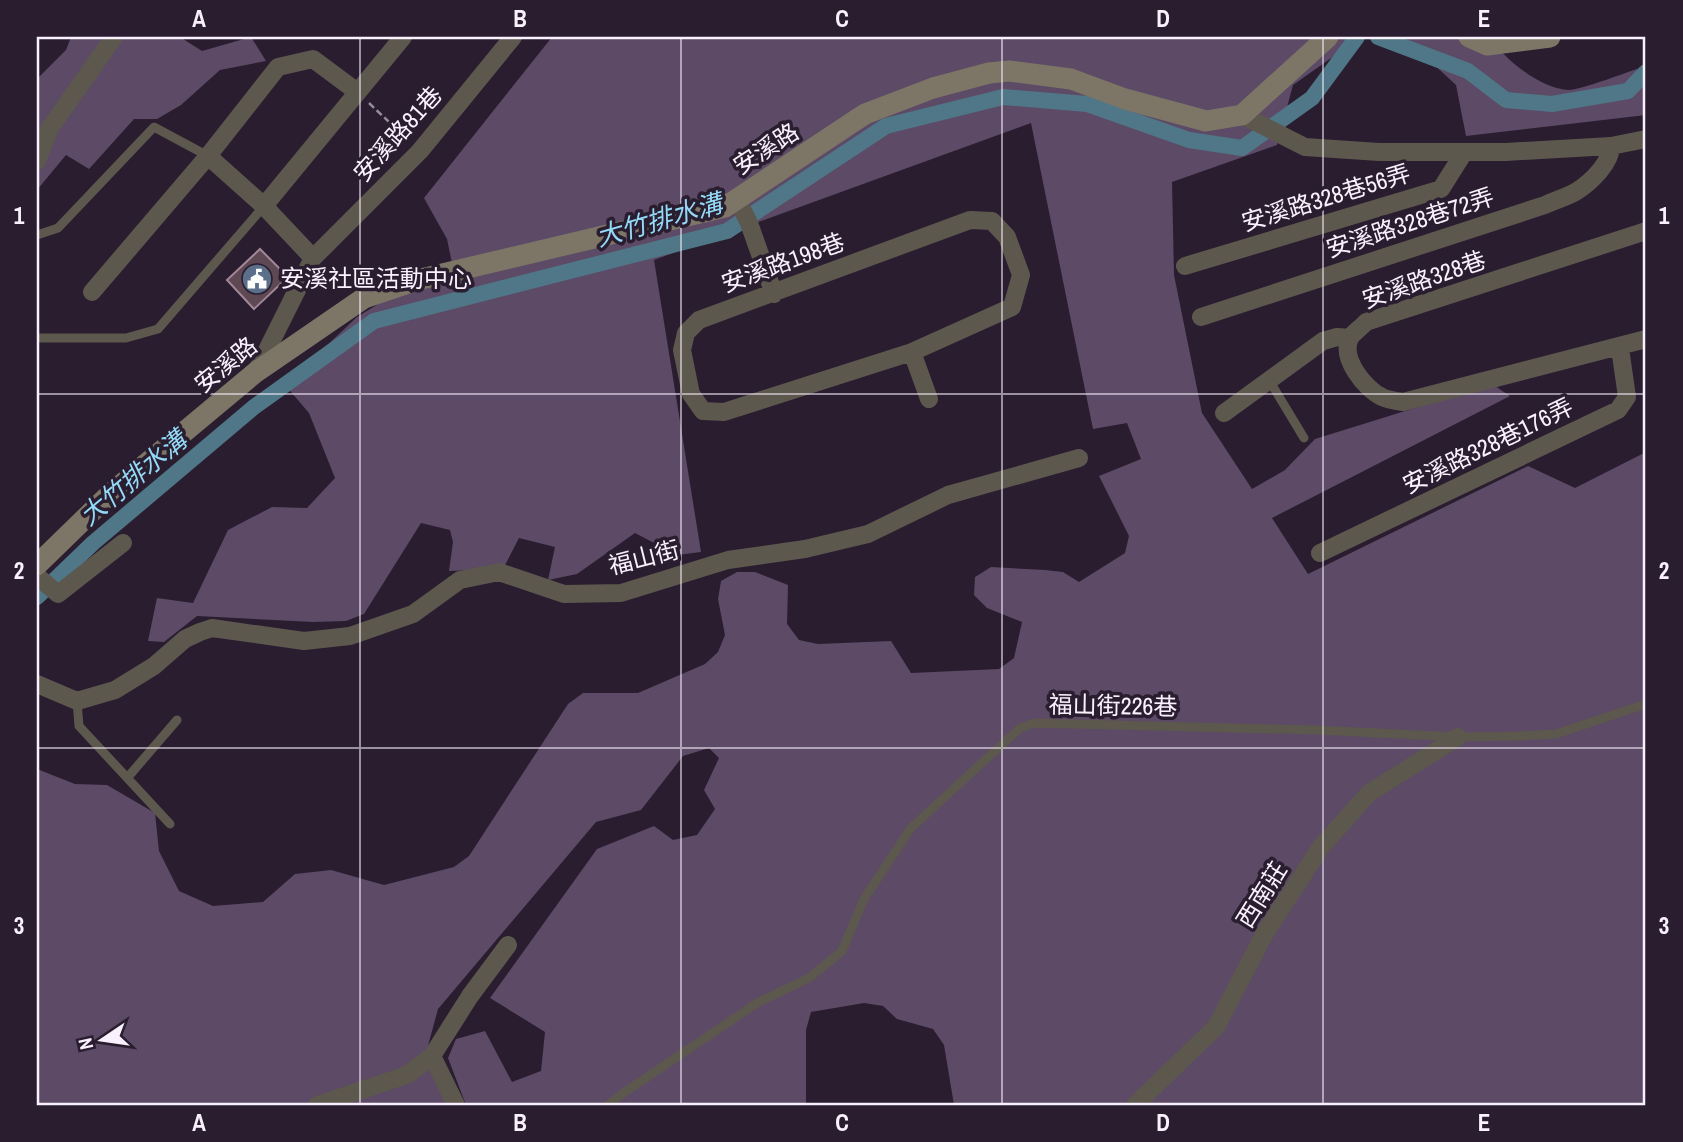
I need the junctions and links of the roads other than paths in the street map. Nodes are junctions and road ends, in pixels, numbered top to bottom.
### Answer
1 (114, 37) edge
2 (403, 37) edge
3 (513, 37) edge
4 (1328, 37) edge
5 (1469, 37) edge
6 (1550, 37) edge
7 (356, 91) junction
8 (1242, 115) junction
9 (1646, 139) edge
10 (1611, 146) junction
11 (1463, 154) junction
12 (208, 156) junction
13 (37, 161) edge
14 (264, 206) junction
15 (743, 210) junction
16 (1646, 231) edge
17 (37, 235) edge
18 (313, 258) junction
19 (1185, 266) dead end
20 (92, 292) dead end
21 (774, 294) junction
22 (1201, 317) dead end
23 (37, 338) edge
24 (1350, 338) junction
25 (1646, 340) edge
26 (1620, 348) junction
27 (912, 352) junction
28 (256, 372) junction
29 (1269, 380) junction
30 (929, 399) dead end
31 (1224, 413) dead end
32 (1304, 438) dead end
33 (1079, 458) dead end
34 (123, 543) dead end
35 (1320, 553) dead end
36 (37, 565) edge
37 (37, 576) edge
38 (37, 684) edge
39 (77, 701) junction
40 (1646, 704) edge
41 (177, 720) dead end
42 (1458, 737) junction
43 (128, 776) junction
44 (170, 824) dead end
45 (508, 944) dead end
46 (432, 1056) junction
47 (317, 1105) edge
48 (456, 1105) edge
49 (608, 1105) edge
50 (1135, 1105) edge

1 - 13 street
2 - 7 street
3 - 18 street, 安溪路81巷
4 - 8 street
5 - 6 street
7 - 12 street
7 - 14 street
8 - 11 street
8 - 15 street, 安溪路
9 - 10 street
10 - 11 street
10 - 22 street, 安溪路328巷72弄
11 - 19 street, 安溪路328巷56弄
12 - 14 street
12 - 17 lane
12 - 20 street
14 - 18 street
14 - 23 lane
15 - 21 street
15 - 28 street, 安溪路
16 - 24 street, 安溪路328巷
18 - 28 street, 安溪路81巷
21 - 27 street, 安溪路198巷
21 - 27 street, 安溪路198巷
24 - 26 street, 安溪路328巷
24 - 29 street
25 - 26 street, 安溪路328巷
26 - 35 street, 安溪路328巷176弄
27 - 30 street
28 - 36 street, 安溪路
29 - 31 street
29 - 32 lane
33 - 39 street, 福山街
34 - 37 street
38 - 39 street
39 - 43 lane
40 - 42 lane, 福山街226巷
41 - 43 lane
42 - 49 lane, 福山街226巷
42 - 50 street, 西南莊
43 - 44 lane
45 - 46 street
46 - 47 street
46 - 48 street

